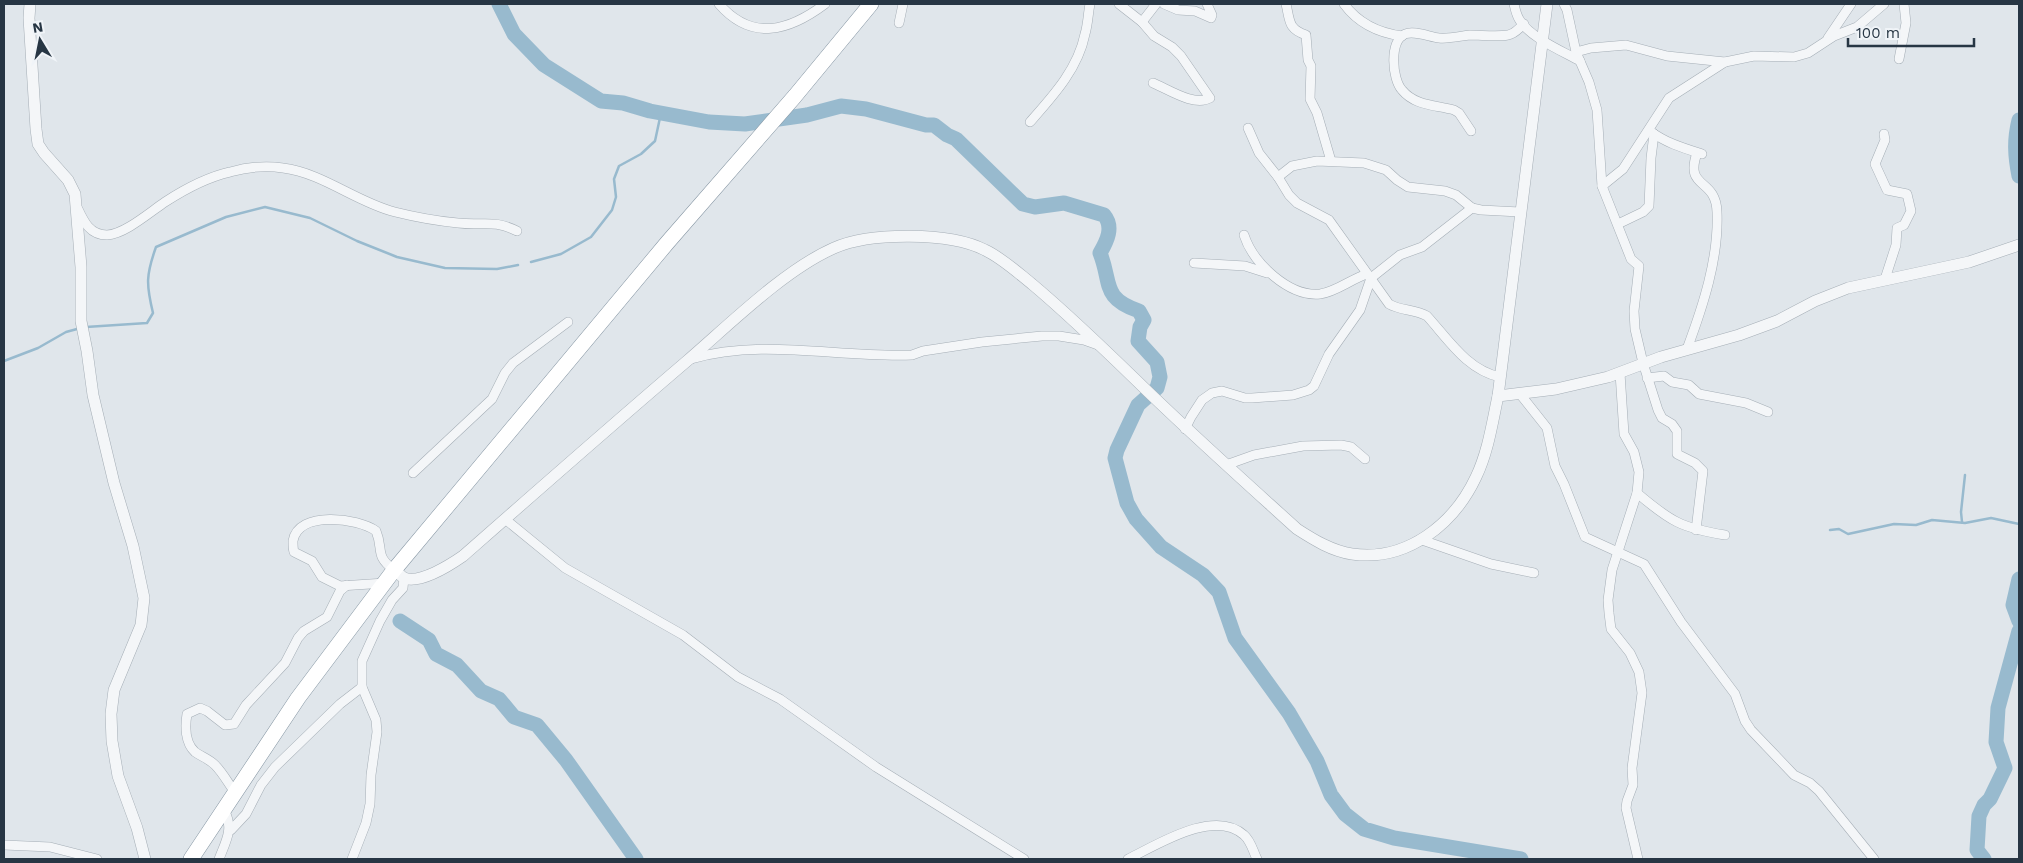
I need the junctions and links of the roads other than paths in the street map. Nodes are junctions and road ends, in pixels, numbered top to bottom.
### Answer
1 (30, 4) edge
2 (719, 4) edge
3 (825, 4) edge
4 (871, 4) edge
5 (903, 4) edge
6 (1090, 4) edge
7 (1119, 4) edge
8 (1156, 4) edge
9 (1164, 4) edge
10 (1207, 4) edge
11 (1286, 4) edge
12 (1344, 4) edge
13 (1514, 4) edge
14 (1547, 4) edge
15 (1564, 4) edge
16 (1851, 4) edge
17 (1884, 4) edge
18 (1904, 4) edge
19 (1142, 22) junction
20 (900, 23) dead end
21 (1524, 24) junction
22 (1402, 36) junction
23 (1544, 40) junction
24 (1824, 42) junction
25 (1576, 52) junction
26 (1899, 59) dead end
27 (1580, 61) junction
28 (1724, 62) junction
29 (1153, 83) dead end
30 (1030, 122) dead end
31 (1248, 128) dead end
32 (1472, 131) dead end
33 (1651, 132) junction
34 (1884, 134) dead end
35 (1331, 161) junction
36 (1278, 177) junction
37 (1602, 186) junction
38 (76, 204) junction
39 (1472, 208) junction
40 (1520, 212) junction
41 (1618, 224) junction
42 (517, 231) dead end
43 (1244, 235) dead end
44 (2019, 245) edge
45 (1194, 263) dead end
46 (1275, 276) junction
47 (1369, 276) junction
48 (1885, 279) junction
49 (568, 322) dead end
50 (1104, 348) junction
51 (1687, 349) junction
52 (688, 360) junction
53 (1643, 363) junction
54 (1620, 373) junction
55 (1500, 377) junction
56 (1647, 378) junction
57 (1520, 394) junction
58 (1498, 396) junction
59 (1768, 412) dead end
60 (1186, 430) junction
61 (1365, 460) dead end
62 (1226, 465) junction
63 (413, 473) dead end
64 (1637, 493) junction
65 (505, 519) junction
66 (1696, 530) junction
67 (1725, 535) dead end
68 (1422, 540) junction
69 (1617, 553) junction
70 (1534, 573) dead end
71 (399, 574) junction
72 (385, 582) junction
73 (347, 585) junction
74 (362, 687) junction
75 (234, 791) junction
76 (221, 812) junction
77 (230, 830) junction
78 (4, 845) edge
79 (98, 859) edge
80 (145, 859) edge
81 (190, 859) edge
82 (219, 859) edge
83 (352, 859) edge
84 (1024, 859) edge
85 (1128, 859) edge
86 (1257, 859) edge
87 (1638, 859) edge
88 (1874, 859) edge

1 - 38 street
2 - 3 street
4 - 71 highway
5 - 20 street
6 - 30 street
7 - 19 street
8 - 19 street
9 - 10 street
11 - 35 street
12 - 22 street
13 - 21 street
14 - 23 street
15 - 25 street
16 - 24 street
17 - 24 street
18 - 26 street
19 - 29 street
21 - 22 street
21 - 23 street
22 - 32 street
23 - 27 street
23 - 40 street
24 - 28 street
25 - 27 street
25 - 28 street
27 - 37 street
28 - 33 street
31 - 36 street
33 - 37 street
33 - 41 street
33 - 51 street
34 - 48 street
35 - 36 street
35 - 39 street
36 - 47 street
37 - 41 street
38 - 42 street
38 - 80 street
39 - 40 street
39 - 47 street
40 - 55 street
41 - 53 street
43 - 46 street
44 - 48 street
45 - 46 street
46 - 47 street
47 - 55 street
47 - 60 street
48 - 51 street
49 - 63 street
50 - 52 street
50 - 52 street
50 - 60 street
51 - 53 street
52 - 65 street
53 - 54 street
53 - 56 street
54 - 57 street
54 - 64 street
55 - 58 street
56 - 59 street
56 - 66 street
57 - 58 street
57 - 69 street
58 - 68 street
60 - 62 street
61 - 62 street
62 - 68 street
64 - 66 street
64 - 69 street
65 - 71 street
65 - 84 street
66 - 67 street
68 - 70 street
69 - 87 street
69 - 88 street
71 - 72 highway
71 - 73 street
71 - 74 street
72 - 73 street
72 - 75 highway
73 - 75 street
74 - 77 street
74 - 83 street
75 - 76 highway
76 - 77 street
76 - 81 highway
77 - 82 street
78 - 79 street
85 - 86 street

